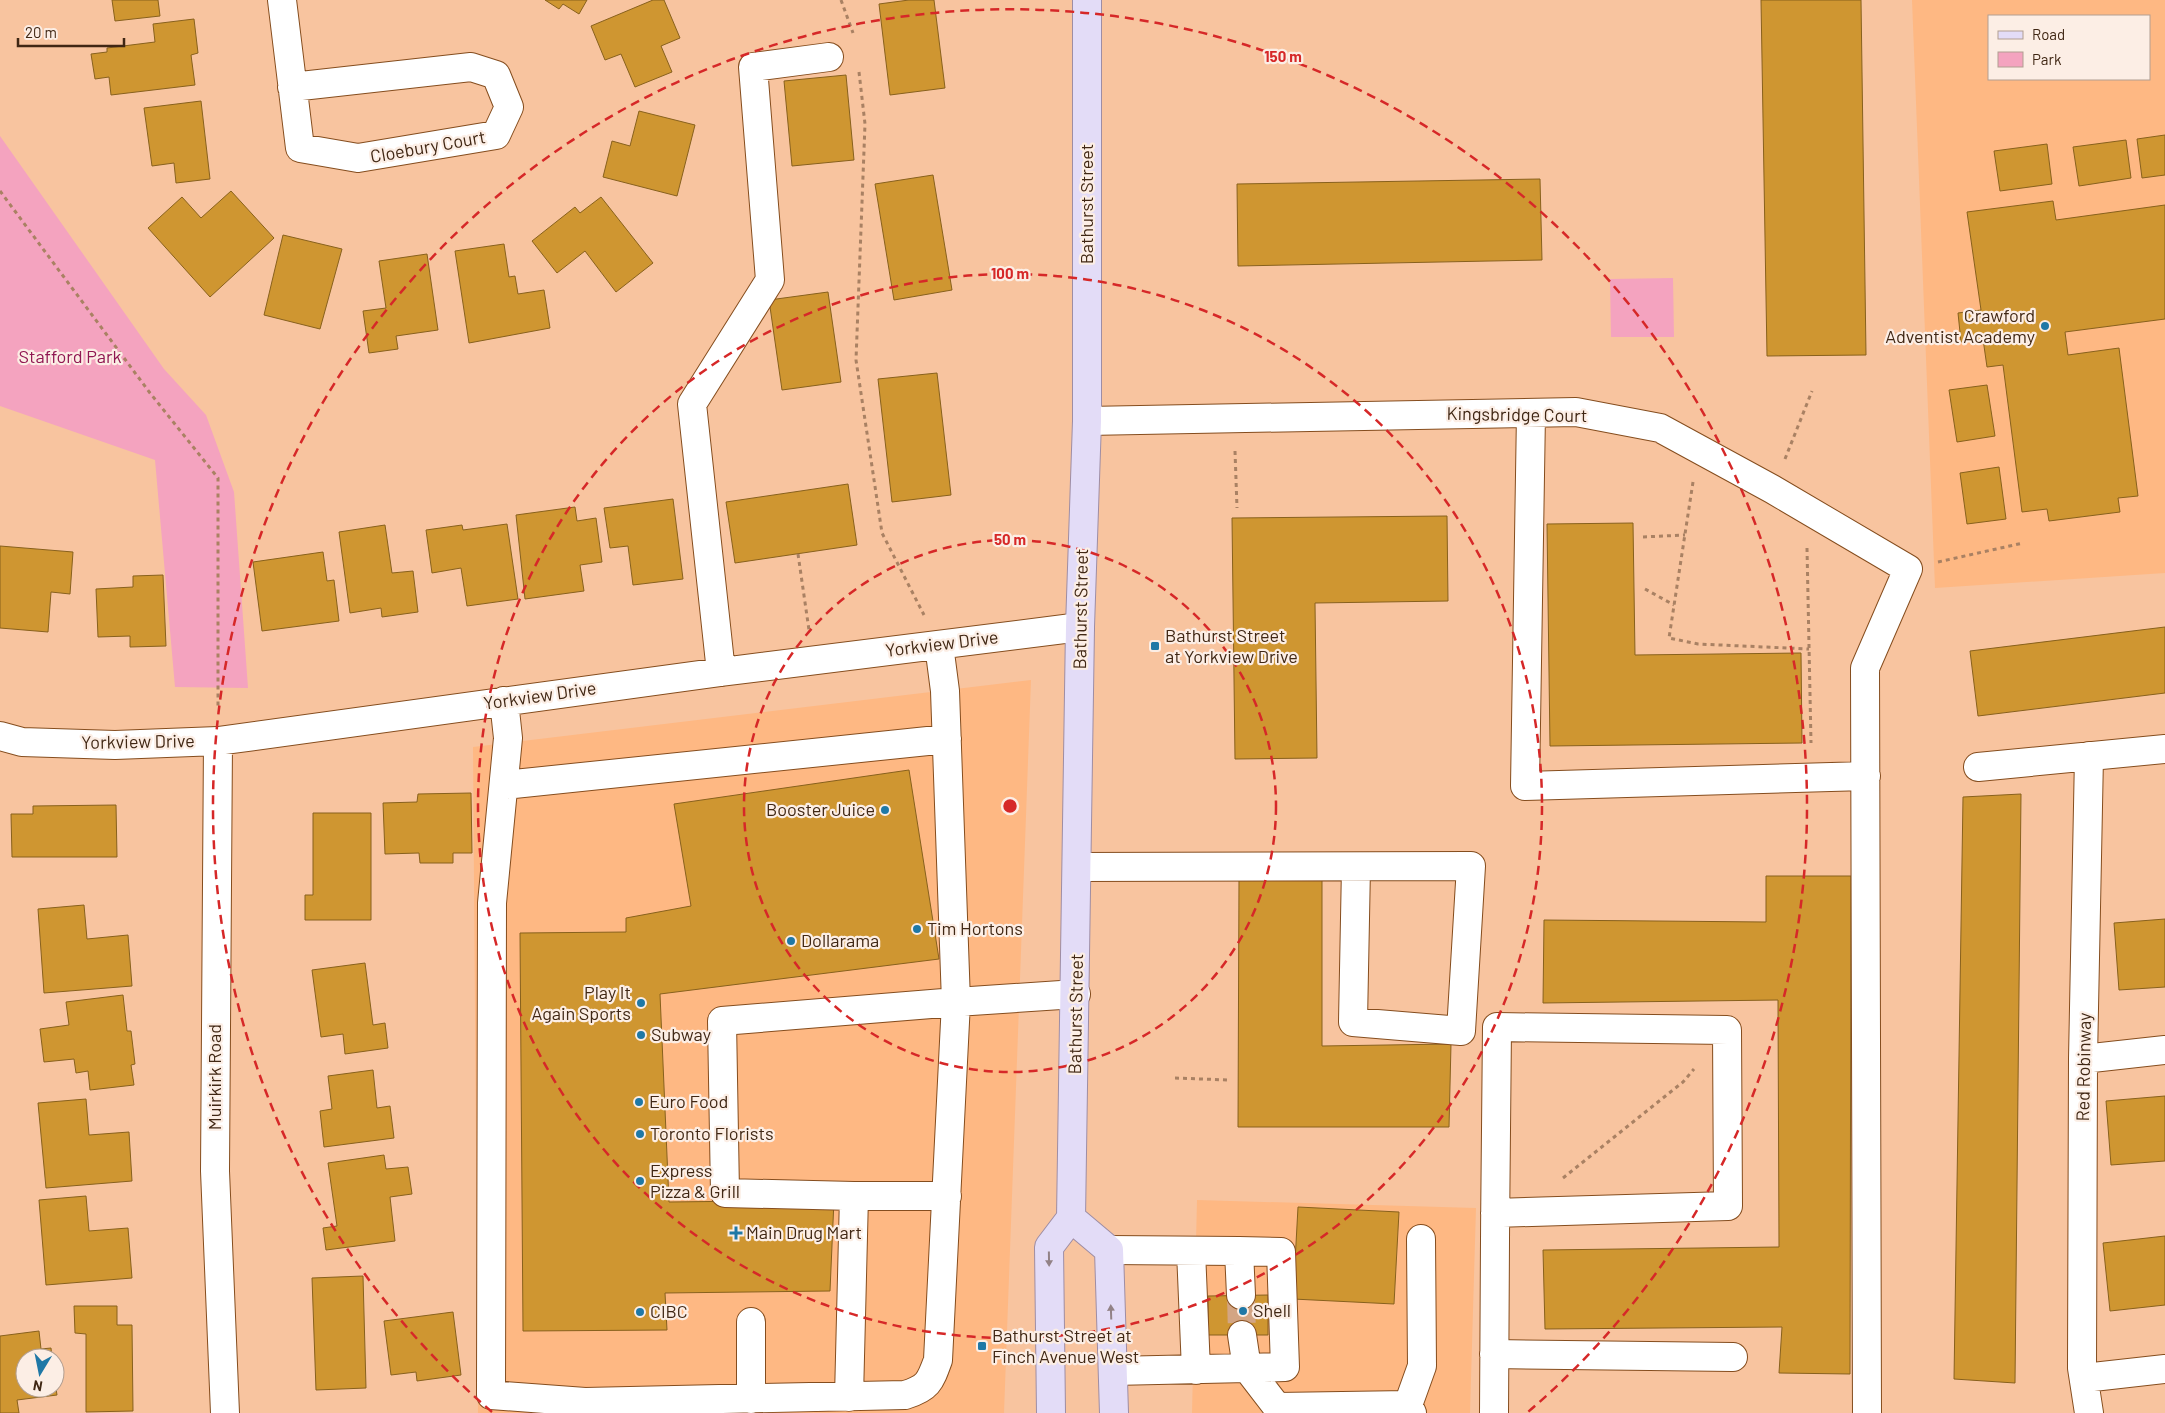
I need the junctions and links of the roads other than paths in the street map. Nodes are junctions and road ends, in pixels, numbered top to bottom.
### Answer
1 (282, 0) edge
2 (1087, 0) edge
3 (829, 57) dead end
4 (292, 88) junction
5 (1531, 413) junction
6 (1087, 421) junction
7 (1080, 627) junction
8 (939, 645) junction
9 (721, 672) junction
10 (504, 701) junction
11 (0, 736) edge
12 (947, 738) junction
13 (218, 741) junction
14 (2165, 748) edge
15 (2088, 756) junction
16 (1978, 767) dead end
17 (1866, 776) junction
18 (504, 784) junction
19 (1078, 867) junction
20 (1356, 867) junction
21 (1076, 994) junction
22 (956, 1002) junction
23 (2165, 1050) edge
24 (2083, 1059) junction
25 (854, 1196) junction
26 (946, 1196) junction
27 (1495, 1213) junction
28 (1071, 1218) junction
29 (1421, 1239) dead end
30 (1109, 1250) junction
31 (1191, 1251) junction
32 (1239, 1251) junction
33 (1241, 1296) tunnel mouth
34 (751, 1322) dead end
35 (1242, 1335) tunnel mouth
36 (1494, 1354) junction
37 (1733, 1357) dead end
38 (1247, 1368) junction
39 (2165, 1369) edge
40 (1196, 1370) junction
41 (1112, 1371) junction
42 (2084, 1378) junction
43 (849, 1397) junction
44 (751, 1399) junction
45 (585, 1407) edge
46 (1410, 1409) edge
47 (1277, 1410) edge
48 (225, 1413) edge
49 (1051, 1413) edge
50 (1114, 1413) edge
51 (1494, 1413) edge
52 (1867, 1413) edge
53 (2089, 1413) edge

1 - 4 street, Cloebury Court
2 - 6 main road, Bathurst Street
3 - 9 street
4 - 4 street, Cloebury Court
5 - 6 street, Kingsbridge Court
5 - 17 street, Kingsbridge Court
5 - 17 street
6 - 7 main road, Bathurst Street
7 - 8 street, Yorkview Drive
7 - 19 main road, Bathurst Street
8 - 9 street, Yorkview Drive
8 - 12 street
9 - 10 street, Yorkview Drive
10 - 13 street, Yorkview Drive
10 - 18 street
11 - 13 street, Yorkview Drive
12 - 18 street
12 - 22 street
13 - 48 street, Muirkirk Road
14 - 15 street
15 - 16 street
15 - 24 street, Red Robinway
17 - 52 street
18 - 45 street
19 - 20 street
19 - 21 main road, Bathurst Street
20 - 20 street
21 - 22 street
21 - 28 main road, Bathurst Street
22 - 25 street
22 - 26 street
23 - 24 street
24 - 42 street, Red Robinway
25 - 26 street
25 - 43 street
26 - 43 street
27 - 27 street
27 - 36 street
28 - 30 main road
28 -> 49 main road
29 - 46 street
30 - 31 street
41 -> 30 main road
31 - 32 street
31 - 40 street
32 - 33 street
32 - 38 street
34 - 44 street
35 - 38 street
36 - 37 street
36 - 51 street
38 - 40 street
38 - 47 street
39 - 42 street
40 - 41 street
41 - 50 main road
42 - 53 street, Red Robinway
43 - 44 street
44 - 45 street
46 - 47 street

